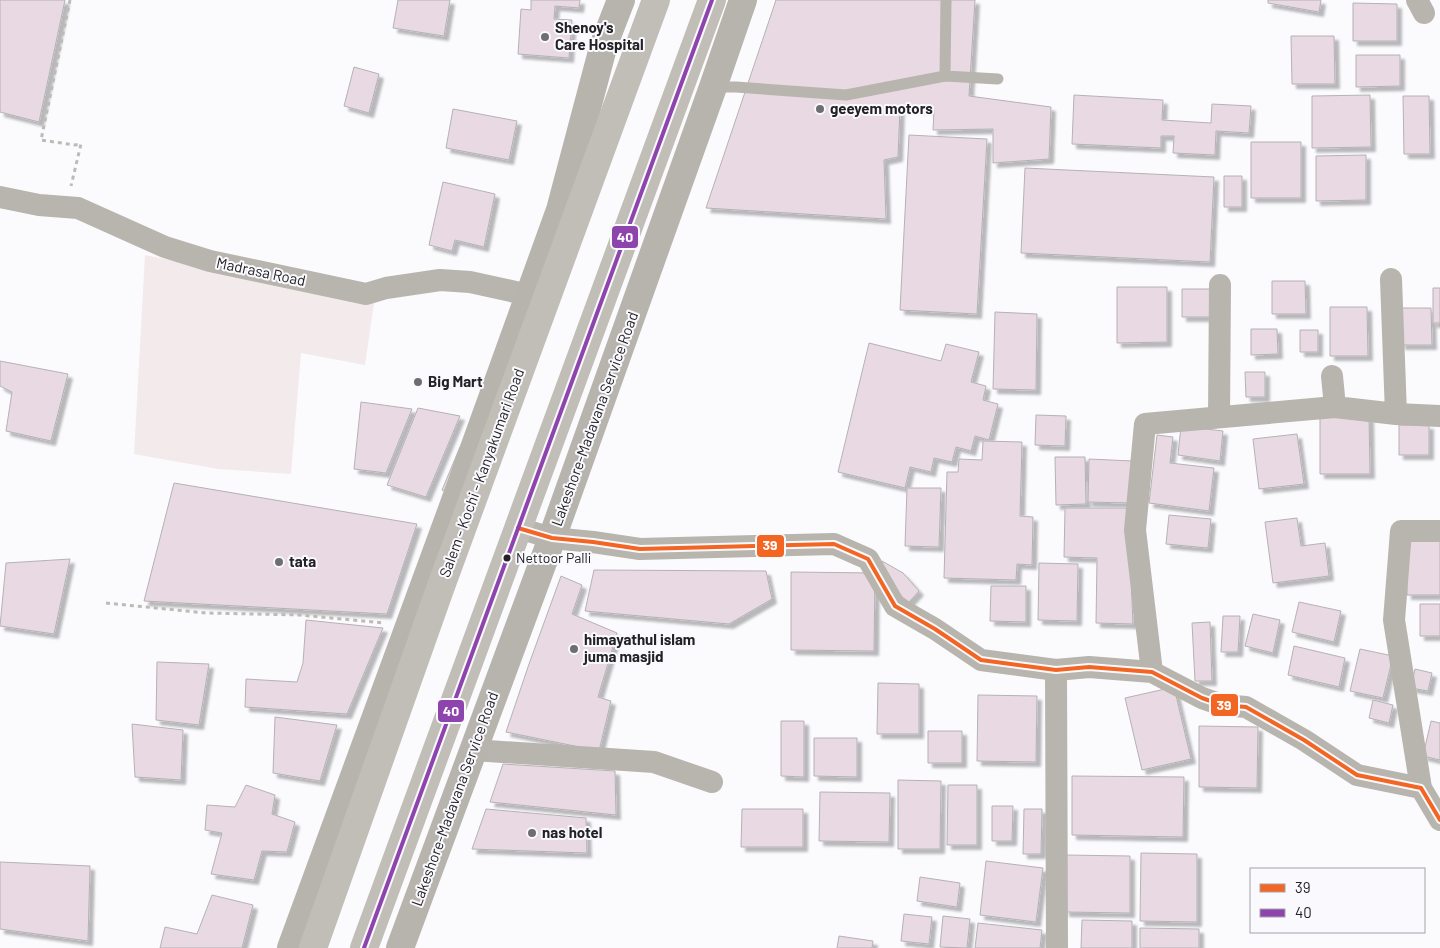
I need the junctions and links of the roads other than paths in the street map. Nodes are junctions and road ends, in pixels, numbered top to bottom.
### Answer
1 (621, 0) edge
2 (656, 0) edge
3 (712, 0) edge
4 (743, 0) edge
5 (946, 0) edge
6 (945, 76) junction
7 (998, 79) dead end
8 (713, 87) junction
9 (0, 197) edge
10 (1391, 279) dead end
11 (1220, 285) dead end
12 (529, 295) junction
13 (1332, 376) dead end
14 (1335, 407) junction
15 (1396, 414) junction
16 (1440, 416) edge
17 (1219, 417) junction
18 (518, 528) junction
19 (1440, 531) edge
20 (552, 538) junction
21 (1056, 670) junction
22 (1152, 672) junction
23 (473, 750) junction
24 (712, 782) dead end
25 (1421, 788) junction
26 (1440, 820) edge
27 (291, 948) edge
28 (313, 948) edge
29 (364, 948) edge
30 (400, 948) edge
31 (1058, 948) edge

1 - 12 street
2 - 28 highway, Salem - Kochi - Kanyakumari Road
3 - 18 highway
4 - 8 street, Lakeshore-Madavana Service Road
5 - 6 lane
6 - 7 lane
6 - 8 lane
8 - 20 street, Lakeshore-Madavana Service Road
9 - 12 street, Madrasa Road
10 - 15 street
11 - 17 street
12 - 27 street
13 - 14 street
14 - 15 street
14 - 17 street
15 - 16 street
17 - 22 street
18 - 20 street
18 - 29 highway
19 - 25 street
20 - 21 street
20 - 23 street, Lakeshore-Madavana Service Road
21 - 22 street
21 - 31 street
22 - 25 street
23 - 24 street
23 - 30 street, Lakeshore-Madavana Service Road
25 - 26 street

